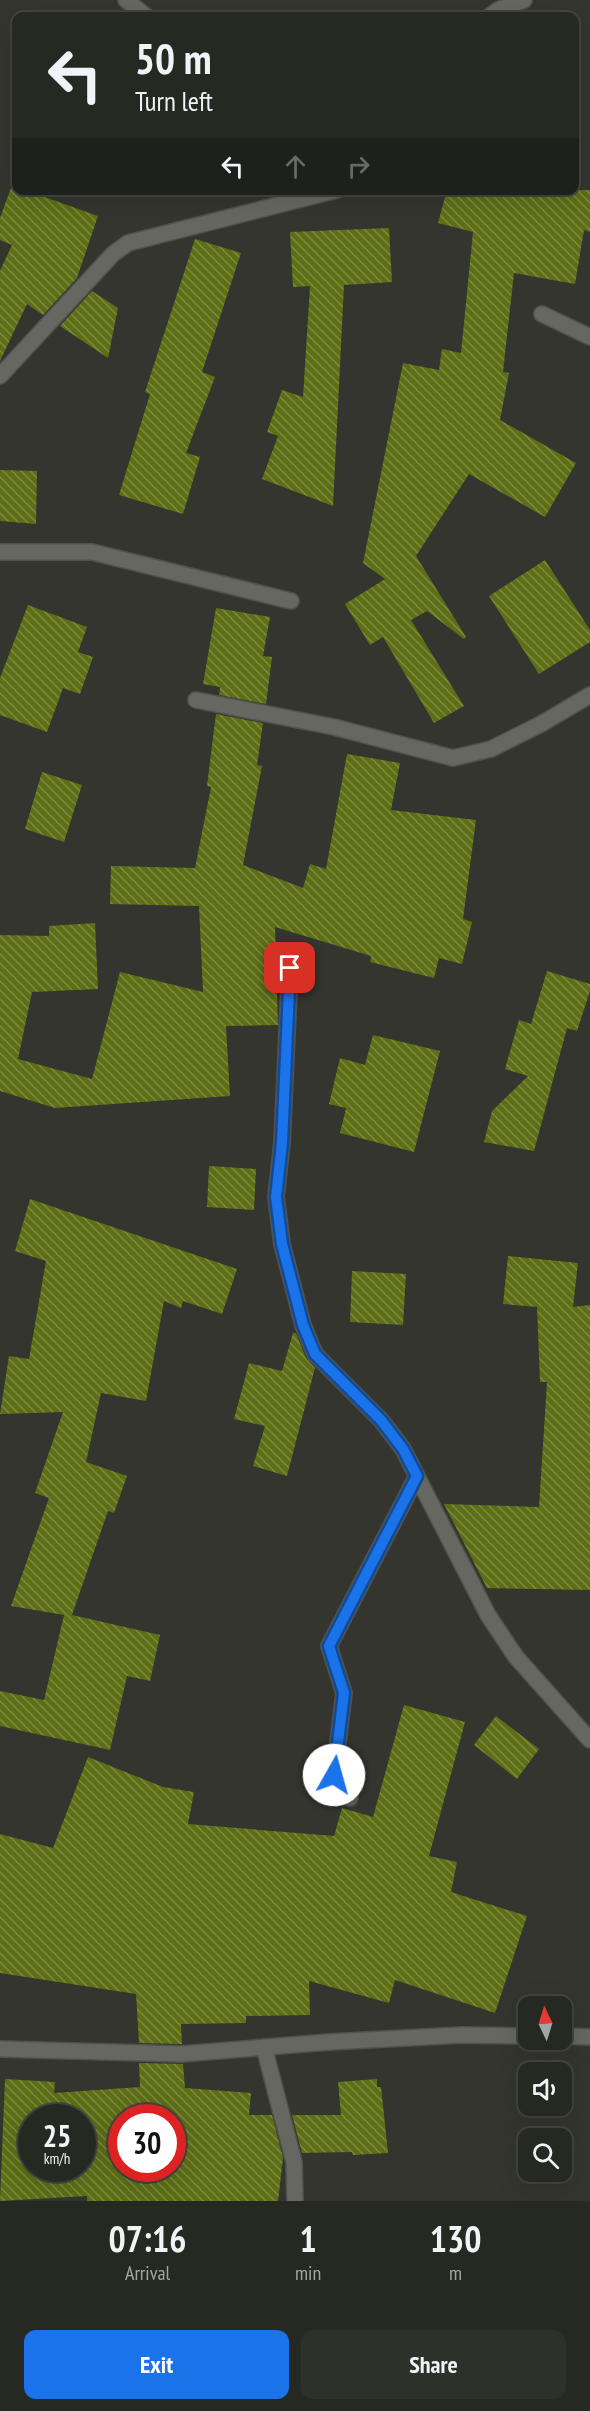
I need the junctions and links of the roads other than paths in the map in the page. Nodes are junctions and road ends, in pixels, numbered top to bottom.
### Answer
1 (126, 0) edge
2 (524, 0) edge
3 (141, 12) edge
4 (495, 12) edge
5 (317, 195) edge
6 (542, 314) dead end
7 (590, 337) edge
8 (0, 376) edge
9 (0, 552) edge
10 (291, 601) dead end
11 (590, 695) edge
12 (196, 700) dead end
13 (290, 968) dead end
14 (417, 1476) junction
15 (590, 1740) edge
16 (350, 1798) dead end
17 (518, 2036) edge
18 (572, 2037) edge
19 (590, 2037) edge
20 (264, 2047) junction
21 (0, 2049) edge
22 (295, 2201) edge

1 - 3 street
2 - 4 street
5 - 8 street
6 - 7 street
9 - 10 street
11 - 12 street
13 - 14 street
14 - 15 street
14 - 16 street
17 - 20 street
18 - 19 street
20 - 21 street
20 - 22 street

